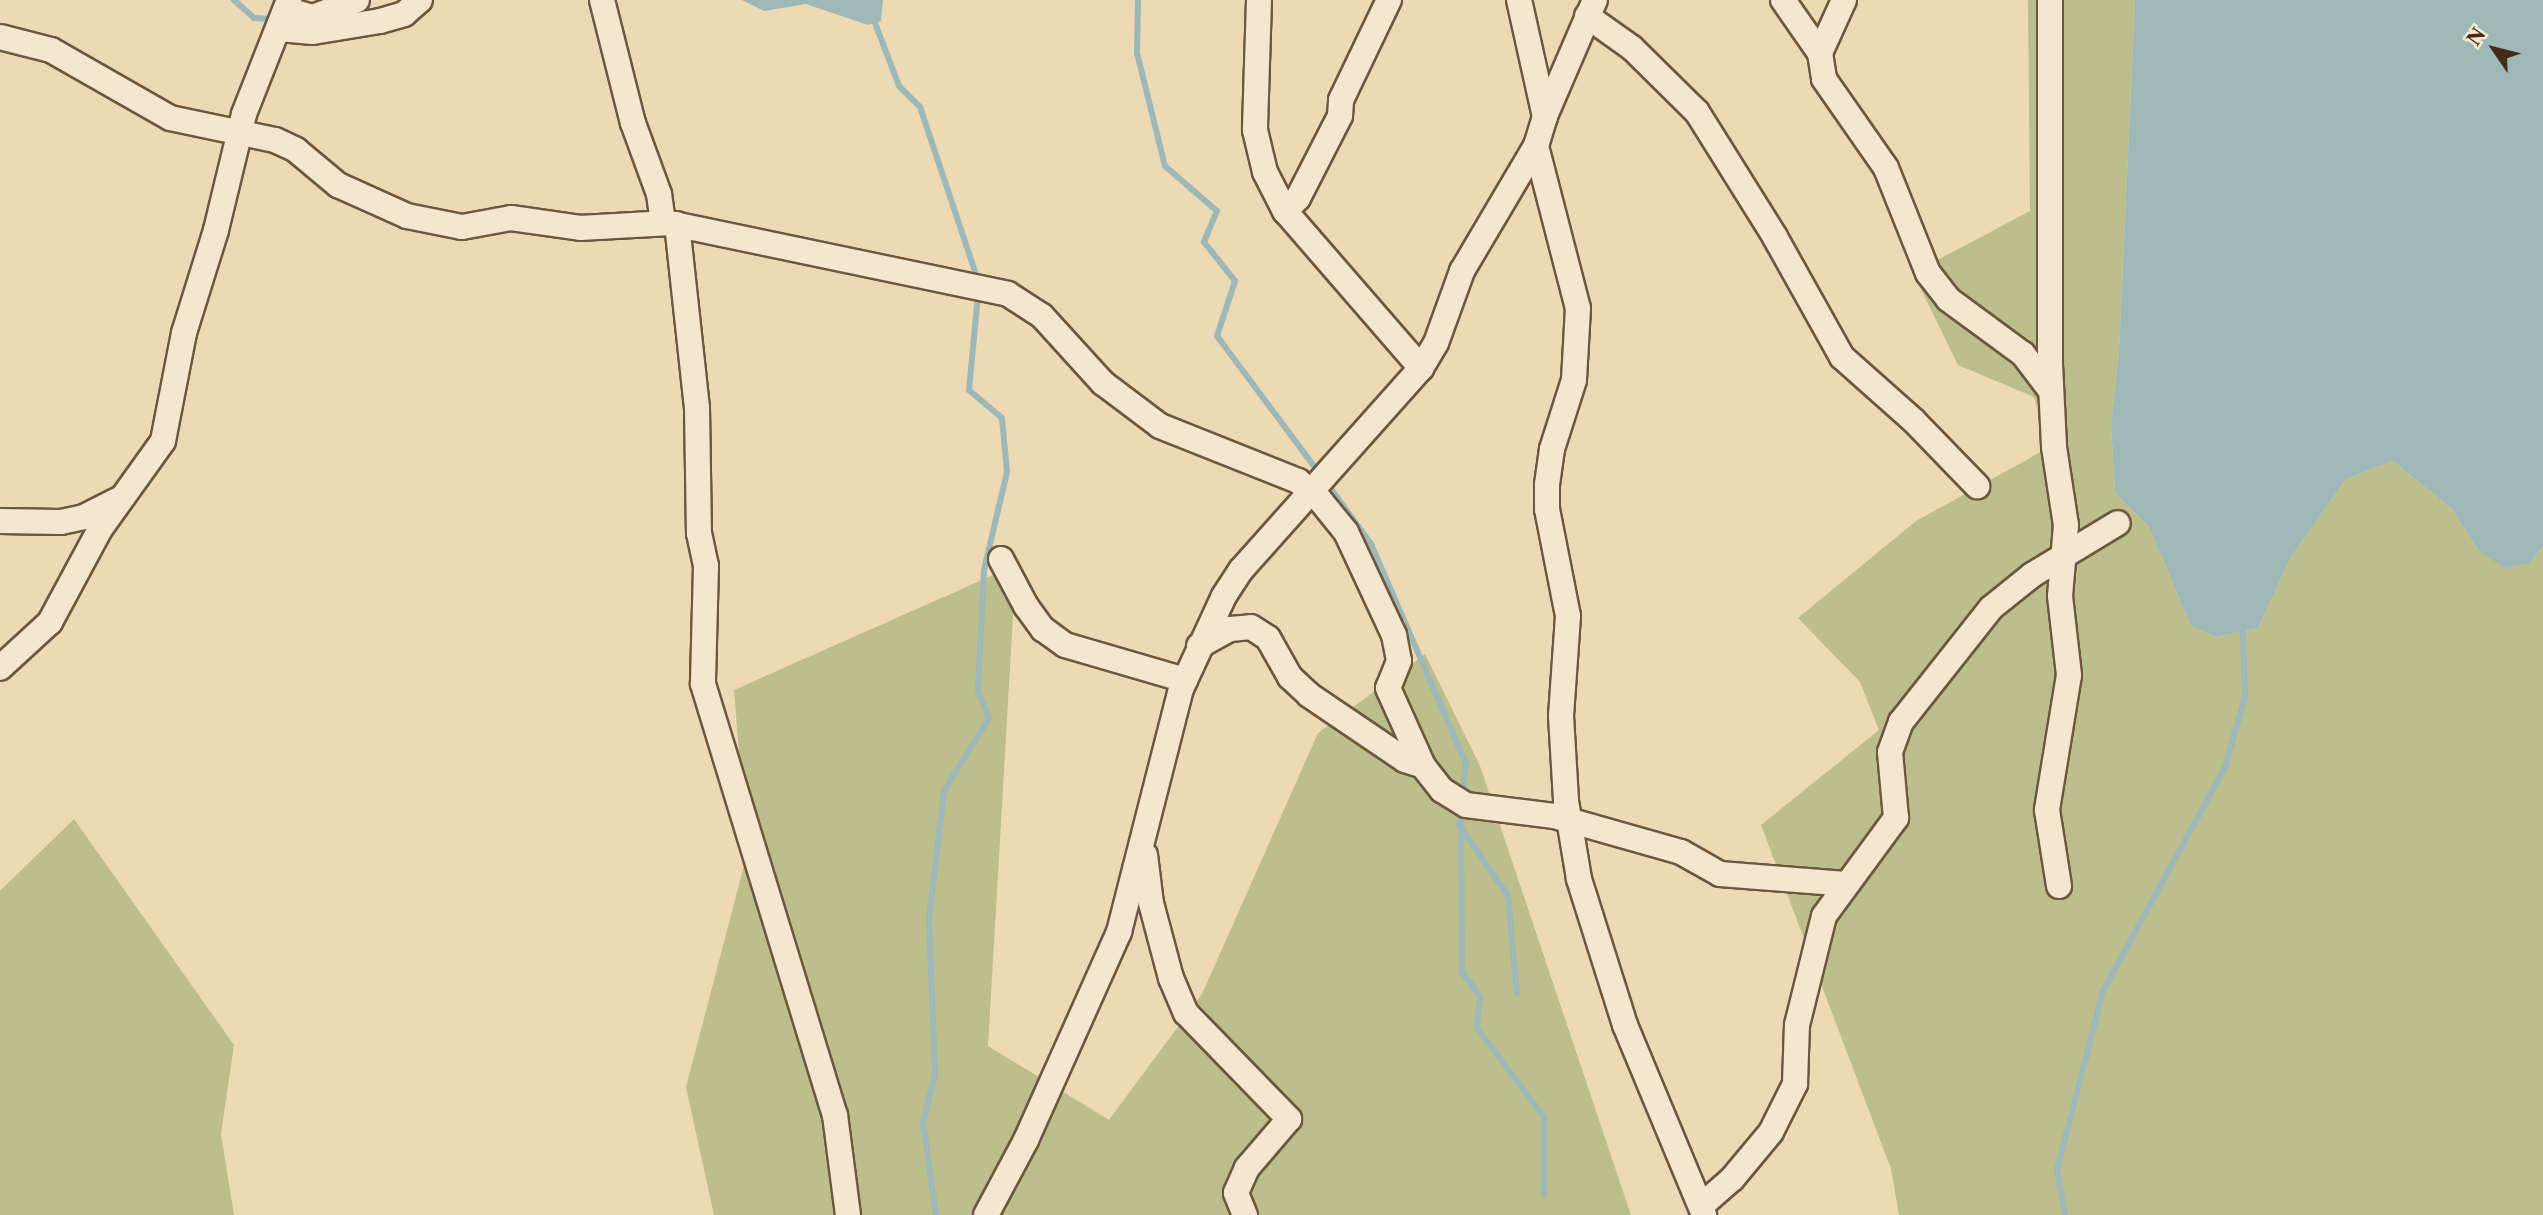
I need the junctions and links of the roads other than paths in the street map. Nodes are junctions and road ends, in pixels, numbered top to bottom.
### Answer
1 (357, 0) edge
2 (420, 0) edge
3 (602, 0) edge
4 (1259, 0) edge
5 (1389, 0) edge
6 (1519, 0) edge
7 (1783, 0) edge
8 (1844, 0) edge
9 (2050, 0) edge
10 (1591, 8) edge
11 (285, 13) edge
12 (0, 37) edge
13 (1820, 53) junction
14 (1545, 117) junction
15 (241, 132) junction
16 (1536, 146) junction
17 (1285, 211) junction
18 (670, 223) junction
19 (1421, 368) junction
20 (2052, 391) junction
21 (1977, 486) dead end
22 (1313, 492) junction
23 (122, 497) junction
24 (0, 521) edge
25 (2118, 523) dead end
26 (2061, 556) junction
27 (1001, 559) dead end
28 (1199, 646) junction
29 (0, 668) edge
30 (1185, 680) junction
31 (1423, 766) junction
32 (1570, 824) junction
33 (1144, 844) junction
34 (1846, 884) junction
35 (2059, 886) dead end
36 (1703, 1211) edge
37 (848, 1215) edge
38 (986, 1215) edge
39 (1245, 1215) edge

1 - 11 street
2 - 11 street
3 - 18 street
4 - 17 street
5 - 17 street
6 - 14 street
7 - 13 street
8 - 13 street
9 - 20 street
10 - 14 street
10 - 21 street
11 - 15 street
12 - 15 street
13 - 20 street
14 - 16 street
15 - 18 street
15 - 23 street
16 - 19 street
16 - 32 street
17 - 19 street
18 - 22 street
18 - 37 street
19 - 22 street
20 - 26 street
22 - 28 street
22 - 31 street
23 - 24 street
23 - 29 street
25 - 26 street
26 - 34 street
26 - 35 street
27 - 30 street
28 - 30 street
28 - 31 street
30 - 33 street
31 - 32 street
32 - 34 street
32 - 36 street
33 - 38 street
33 - 39 street
34 - 36 street

